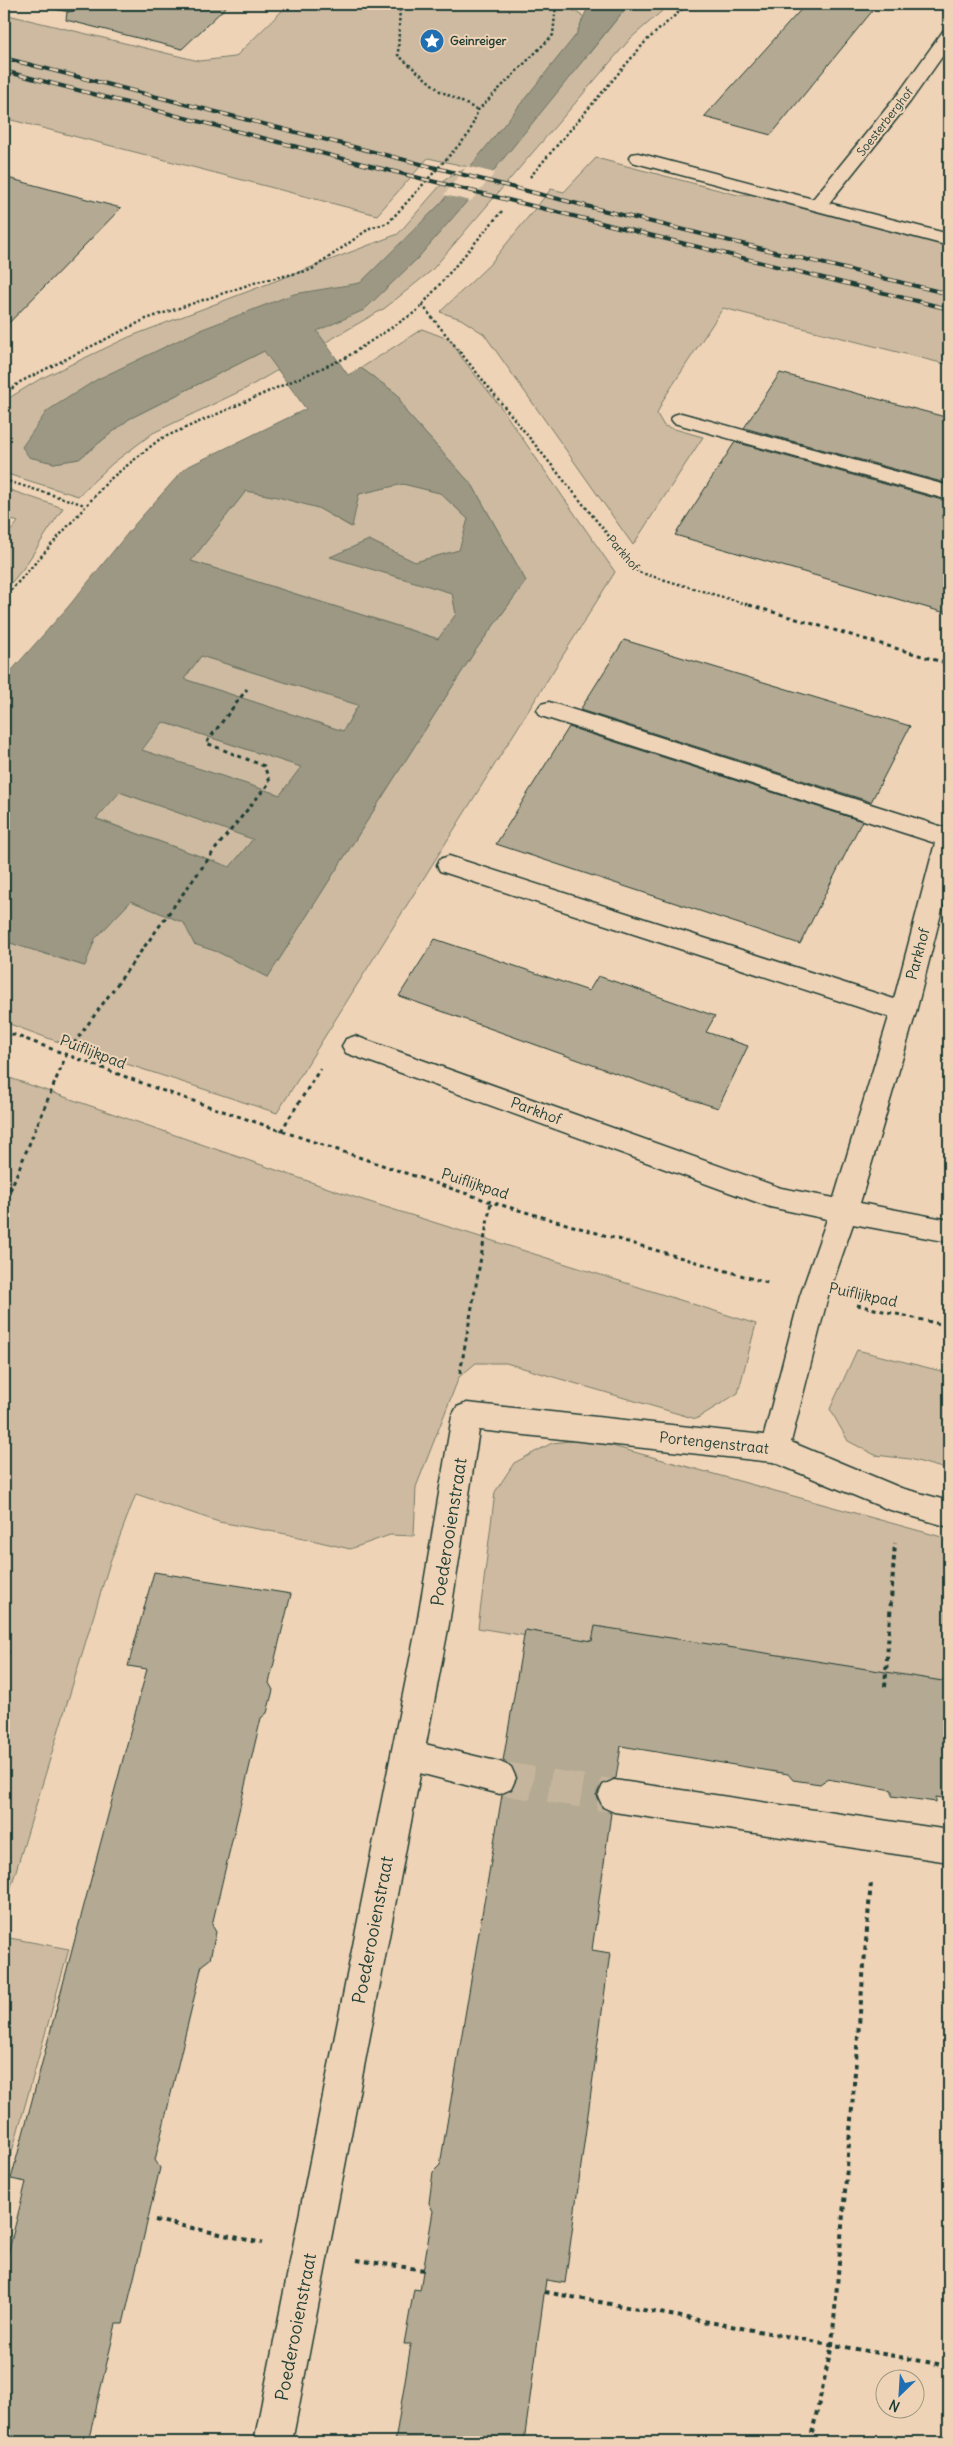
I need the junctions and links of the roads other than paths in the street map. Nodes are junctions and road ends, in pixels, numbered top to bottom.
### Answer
1 (61, 4) edge
2 (71, 4) edge
3 (949, 35) edge
4 (638, 158) dead end
5 (817, 206) junction
6 (949, 240) edge
7 (681, 420) dead end
8 (949, 493) edge
9 (549, 710) dead end
10 (949, 837) edge
11 (449, 865) dead end
12 (903, 1012) junction
13 (355, 1046) road end
14 (844, 1210) junction
15 (949, 1231) edge
16 (468, 1416) joint
17 (775, 1449) junction
18 (949, 1514) edge
19 (408, 1755) junction
20 (500, 1778) tunnel mouth
21 (614, 1796) tunnel mouth
22 (949, 1846) edge
23 (273, 2442) edge

1 - 2 street
3 - 5 street, Soesterberghof
4 - 5 street
5 - 6 street
7 - 8 street
9 - 10 street, Parkhof
10 - 12 street, Parkhof
11 - 12 street
12 - 14 street, Parkhof
13 - 14 street, Parkhof
14 - 15 street, Parkhof
14 - 17 street, Parkhof
16 - 17 street, Portengenstraat
16 - 19 street, Poederooienstraat
17 - 18 street, Portengenstraat
19 - 20 street
19 - 23 street, Poederooienstraat
21 - 22 street

